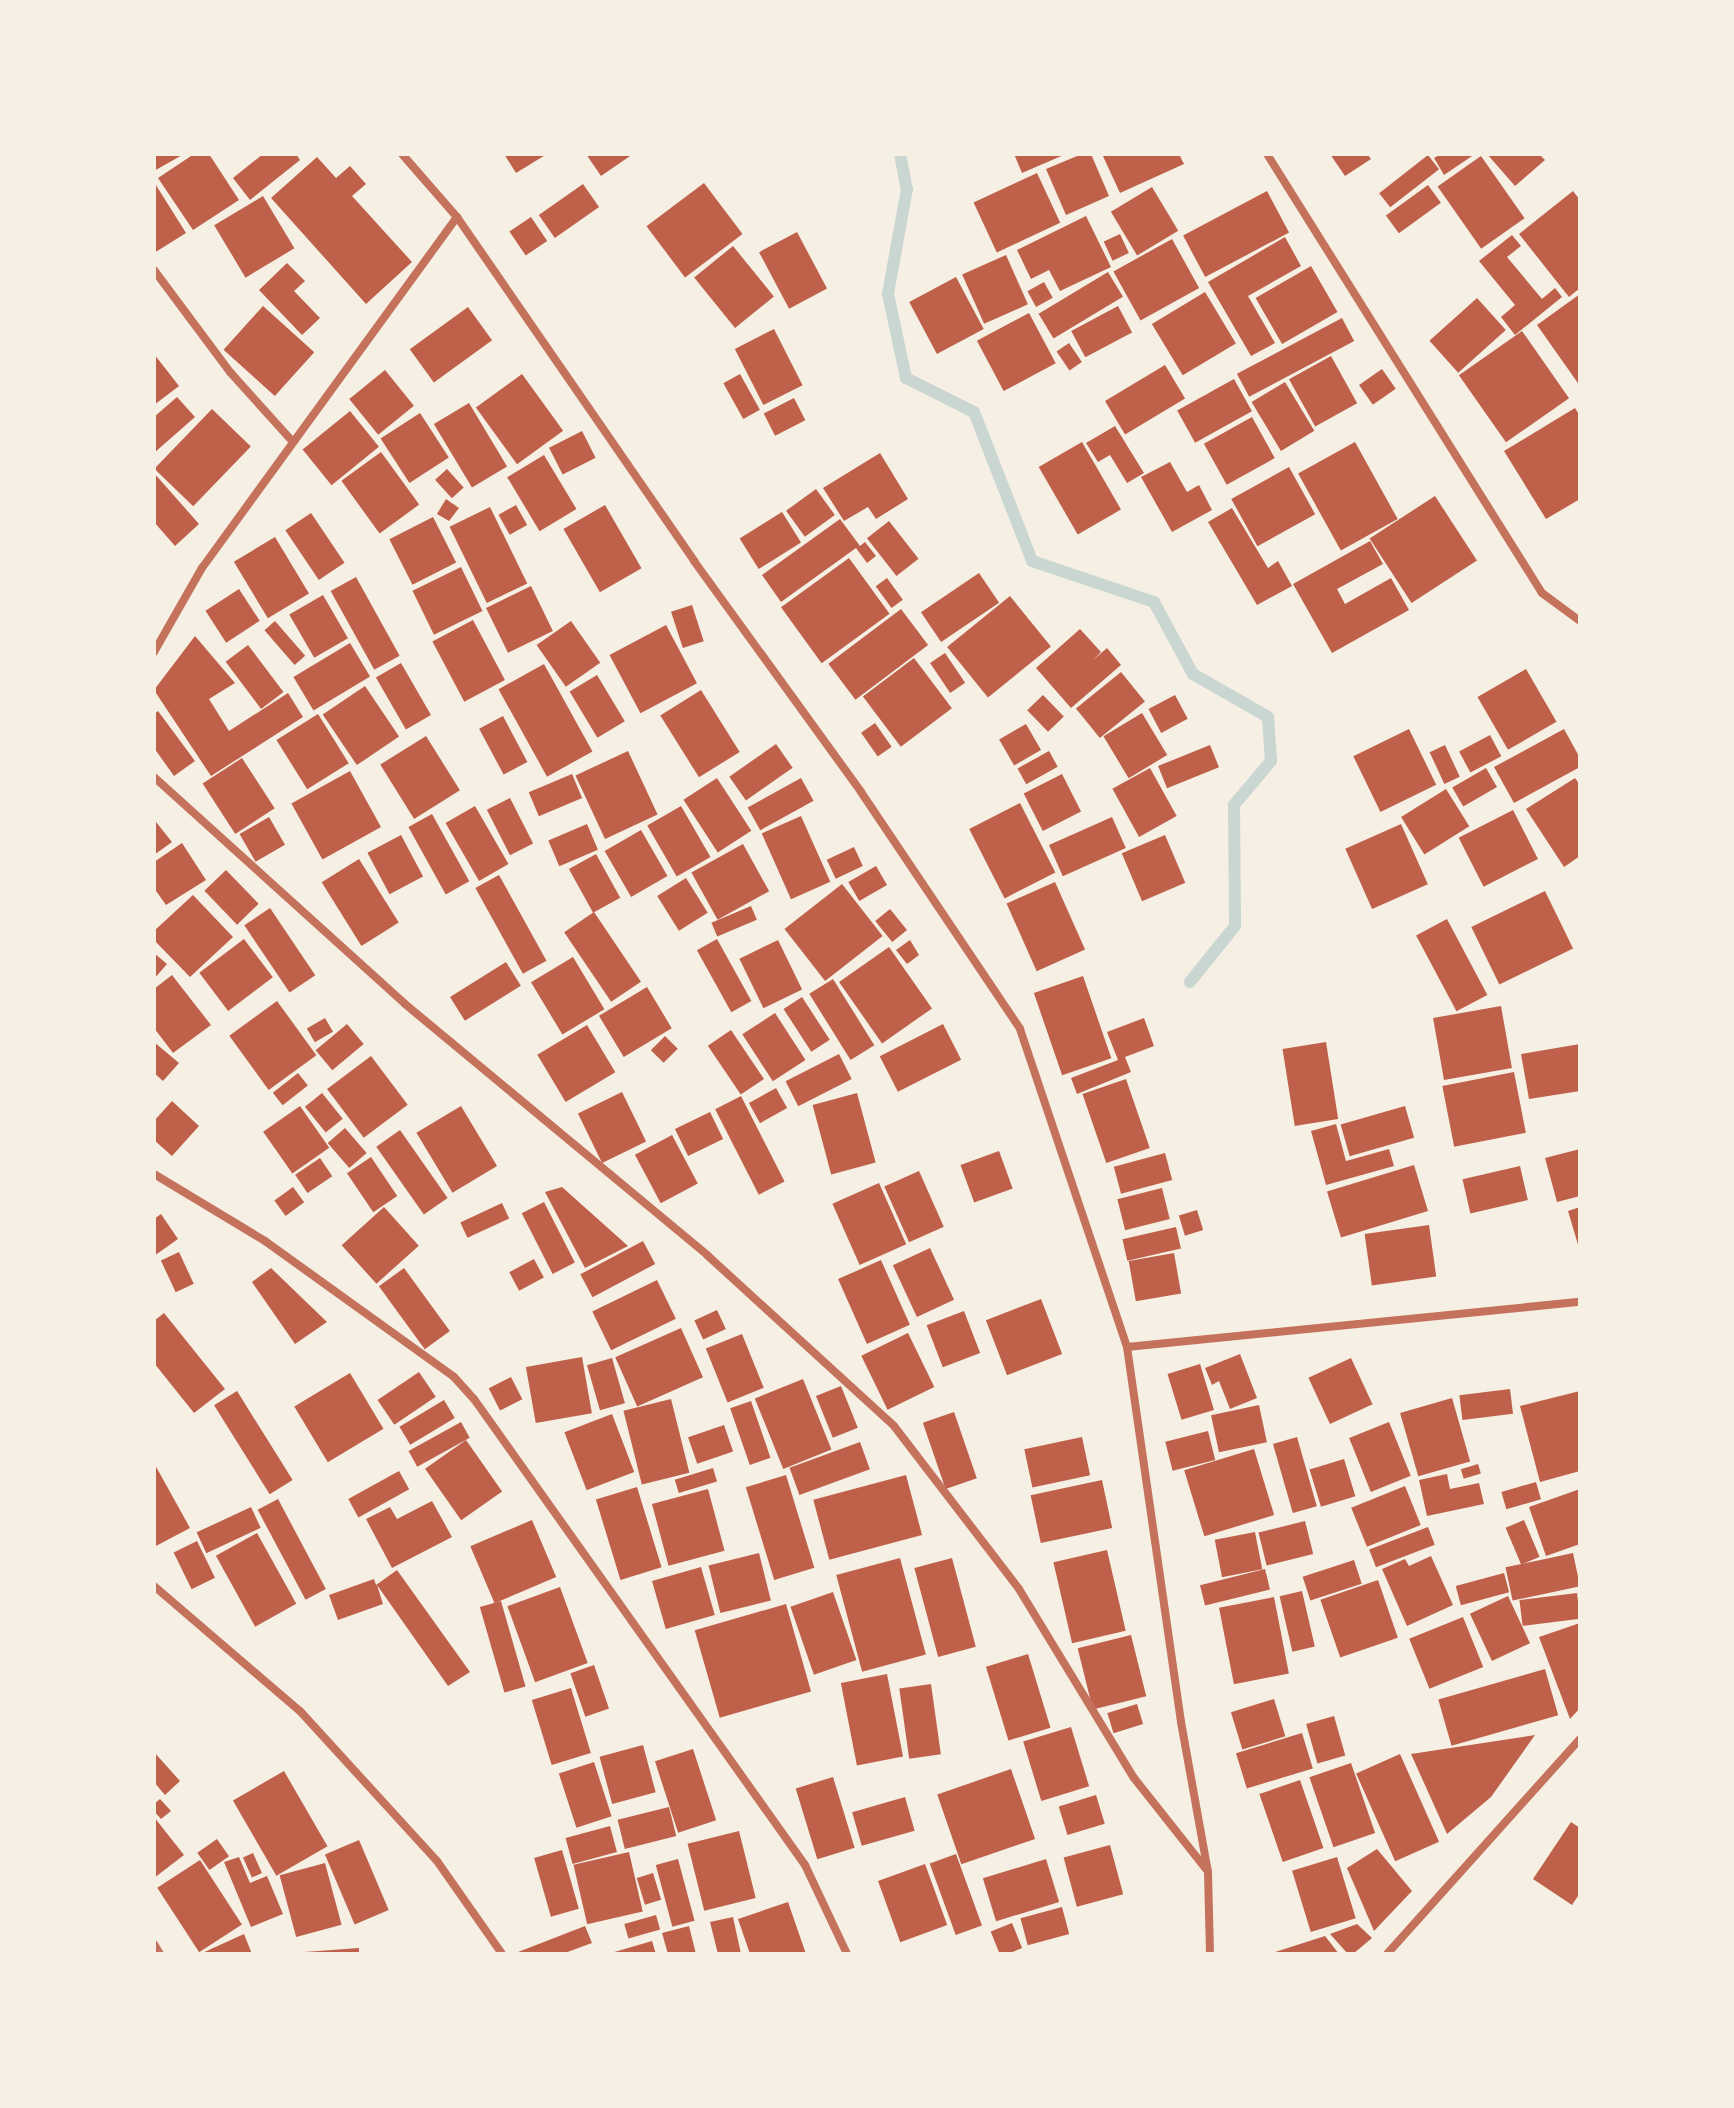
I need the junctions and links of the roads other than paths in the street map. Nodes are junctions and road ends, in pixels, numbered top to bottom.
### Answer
1 (393, 154) edge
2 (1267, 154) edge
3 (403, 155) edge
4 (457, 217) junction
5 (154, 270) edge
6 (293, 442) junction
7 (1580, 621) edge
8 (154, 652) edge
9 (154, 777) edge
10 (154, 1174) edge
11 (1580, 1302) edge
12 (1127, 1347) junction
13 (154, 1586) edge
14 (1580, 1739) edge
15 (1208, 1872) junction
16 (154, 1944) edge
17 (160, 1954) edge
18 (502, 1954) edge
19 (847, 1954) edge
20 (1210, 1954) edge
21 (1387, 1954) edge

1 - 3 street
2 - 7 street
3 - 4 street
4 - 6 street
4 - 12 street
5 - 6 street
6 - 8 street
9 - 15 street
10 - 19 street
11 - 12 street
12 - 15 street
13 - 18 street
14 - 21 street
15 - 20 street
16 - 17 street

